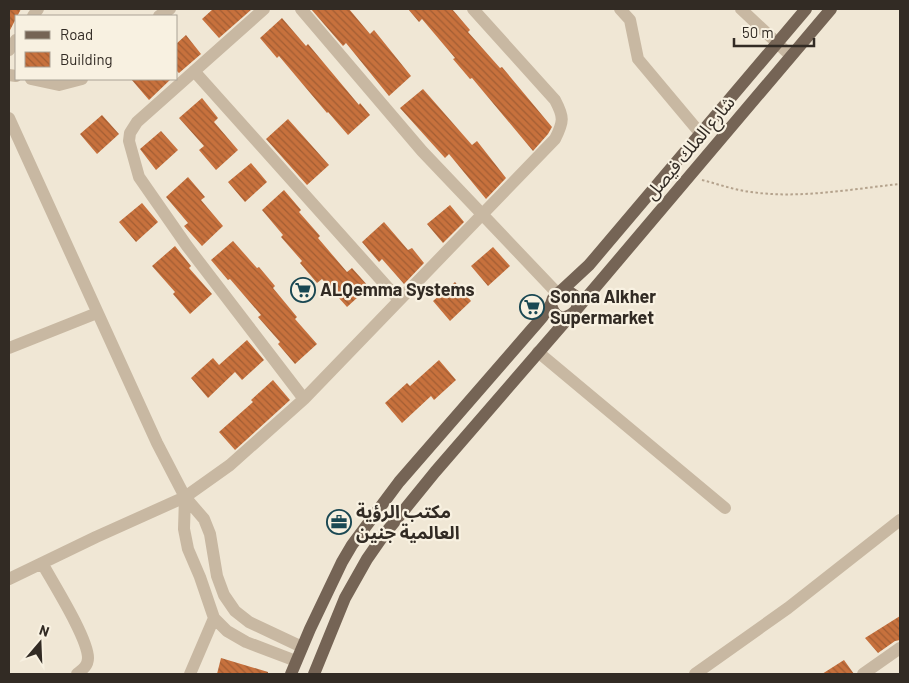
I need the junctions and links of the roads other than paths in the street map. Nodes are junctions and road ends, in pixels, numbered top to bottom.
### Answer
1 (264, 9) edge
2 (301, 9) edge
3 (473, 9) edge
4 (620, 9) edge
5 (741, 9) edge
6 (806, 9) edge
7 (831, 9) edge
8 (778, 42) junction
9 (791, 56) junction
10 (194, 72) junction
11 (35, 80) edge
12 (79, 80) edge
13 (9, 118) edge
14 (700, 133) junction
15 (482, 215) junction
16 (557, 296) junction
17 (399, 300) junction
18 (96, 312) junction
19 (573, 313) junction
20 (9, 348) edge
21 (538, 352) junction
22 (304, 399) junction
23 (185, 497) junction
24 (725, 508) dead end
25 (900, 520) edge
26 (42, 563) junction
27 (9, 579) edge
28 (214, 618) junction
29 (302, 647) junction
30 (900, 648) edge
31 (296, 661) junction
32 (77, 674) edge
33 (190, 674) edge
34 (291, 674) edge
35 (314, 674) edge
36 (696, 674) edge
37 (863, 674) edge

1 - 10 street
2 - 15 street
3 - 15 street
4 - 14 street
5 - 8 street
6 - 8 main road, شارع الملك فيصل
7 - 9 main road, شارع الملك فيصل
8 - 9 street
8 - 14 main road, شارع الملك فيصل
9 - 19 main road, شارع الملك فيصل
10 - 17 street
10 - 22 street
11 - 12 street
13 - 18 street
14 - 16 main road, شارع الملك فيصل
15 - 16 street
15 - 17 street
16 - 19 main road
16 - 19 main road
16 - 29 main road, شارع الملك فيصل
17 - 22 street
18 - 20 street
18 - 23 street
19 - 21 main road, شارع الملك فيصل
21 - 24 street
21 - 35 main road, شارع الملك فيصل
22 - 23 street
23 - 26 street
23 - 28 street
23 - 29 street
25 - 36 street
26 - 27 street
26 - 32 street
28 - 31 street
28 - 33 street
29 - 31 main road, شارع الملك فيصل
30 - 37 street
31 - 34 main road, شارع الملك فيصل

